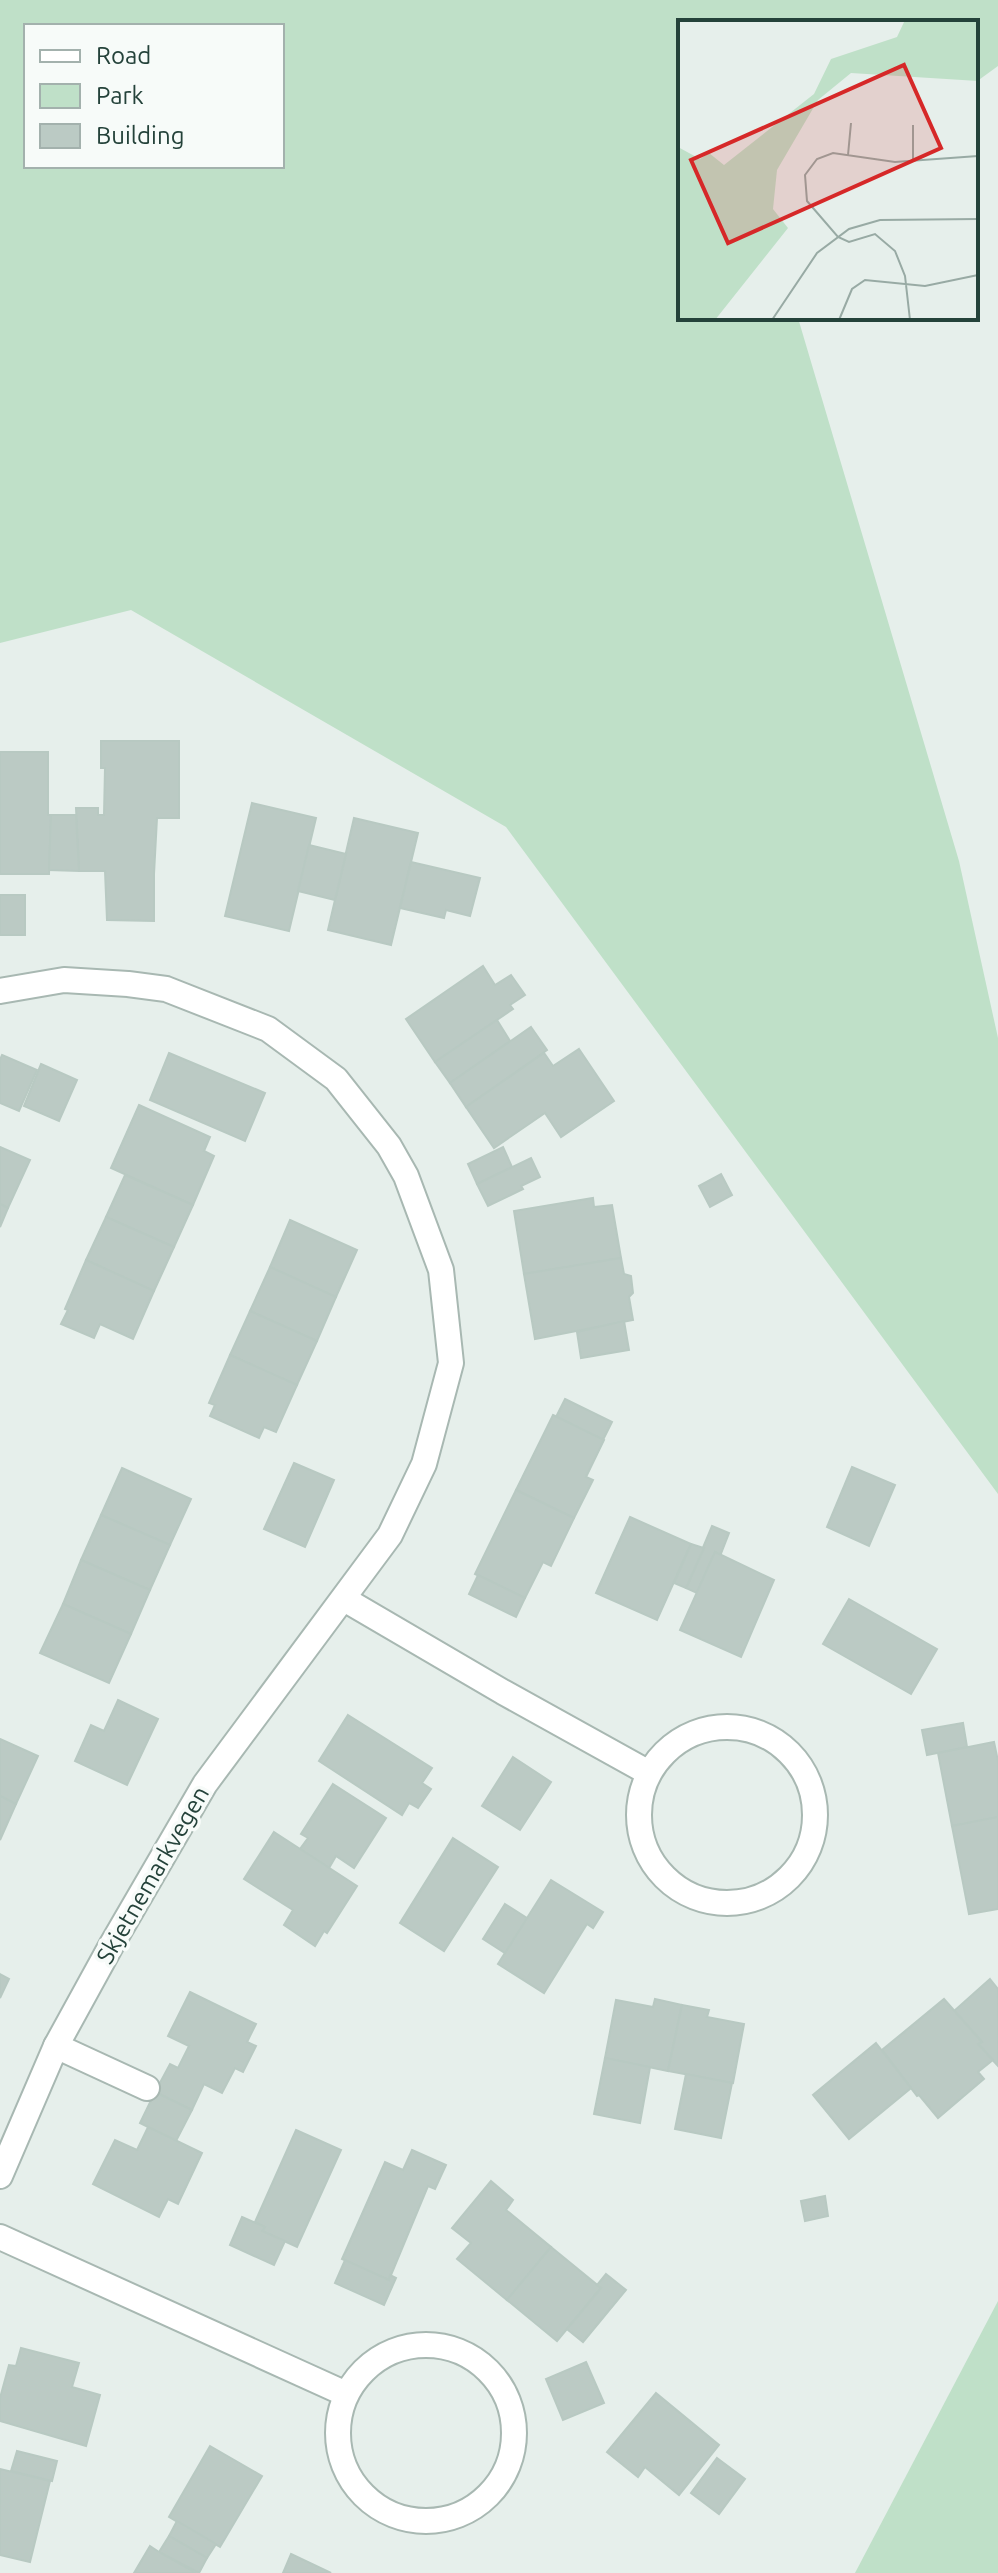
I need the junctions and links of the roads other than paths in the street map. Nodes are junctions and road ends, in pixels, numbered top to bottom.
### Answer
1 (0, 991) edge
2 (344, 1599) junction
3 (649, 1773) junction
4 (56, 2046) junction
5 (147, 2088) dead end
6 (0, 2176) edge
7 (0, 2237) edge
8 (346, 2394) junction

1 - 2 street, Skjetnemarkvegen
2 - 3 street
2 - 4 street, Skjetnemarkvegen
3 - 3 street
4 - 5 street
4 - 6 street, Skjetnemarkvegen
7 - 8 street
8 - 8 street

